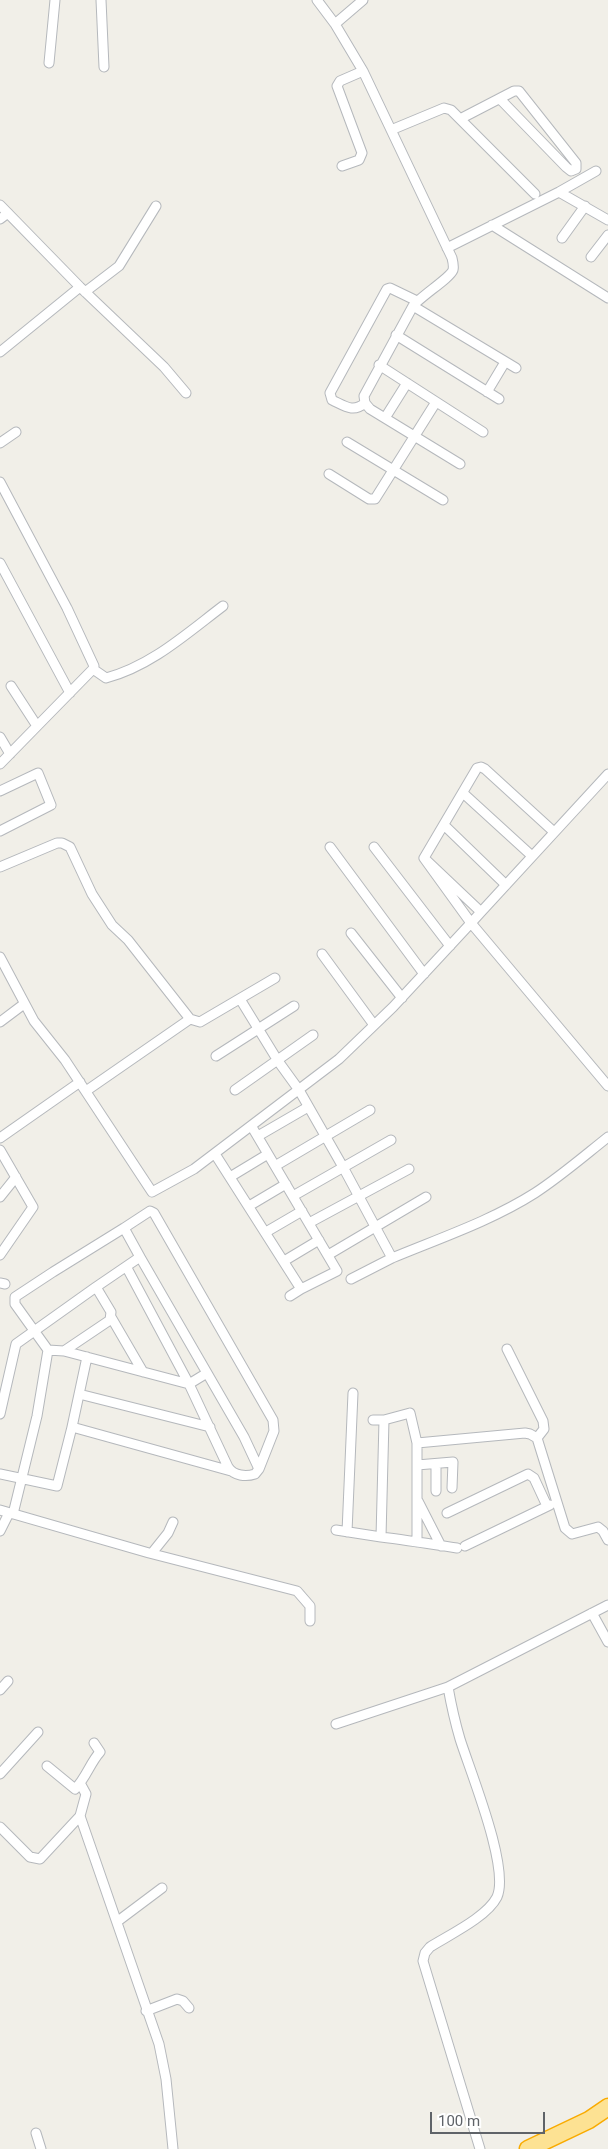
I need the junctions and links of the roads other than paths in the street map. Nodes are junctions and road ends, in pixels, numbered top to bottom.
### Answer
1 (55, 0) edge
2 (101, 0) edge
3 (317, 0) edge
4 (363, 0) edge
5 (335, 24) junction
6 (49, 63) dead end
7 (104, 67) dead end
8 (363, 71) junction
9 (500, 98) junction
10 (460, 119) junction
11 (391, 130) junction
12 (342, 166) dead end
13 (596, 172) dead end
14 (559, 192) junction
15 (535, 194) dead end
16 (0, 205) edge
17 (156, 206) dead end
18 (585, 206) junction
19 (8, 213) junction
20 (0, 219) edge
21 (608, 220) edge
22 (492, 225) junction
23 (608, 234) edge
24 (562, 238) dead end
25 (447, 248) junction
26 (592, 257) dead end
27 (83, 290) junction
28 (608, 298) edge
29 (415, 303) junction
30 (396, 335) junction
31 (0, 352) edge
32 (505, 362) junction
33 (379, 365) junction
34 (516, 368) dead end
35 (407, 383) junction
36 (487, 392) junction
37 (186, 393) dead end
38 (499, 399) dead end
39 (436, 402) junction
40 (365, 404) junction
41 (384, 418) junction
42 (16, 432) dead end
43 (483, 432) dead end
44 (415, 436) junction
45 (347, 442) dead end
46 (0, 443) edge
47 (460, 464) dead end
48 (394, 469) junction
49 (329, 474) dead end
50 (0, 482) edge
51 (443, 500) dead end
52 (0, 563) edge
53 (223, 606) dead end
54 (93, 669) junction
55 (11, 686) dead end
56 (70, 693) junction
57 (37, 726) junction
58 (0, 738) edge
59 (10, 754) junction
60 (0, 764) edge
61 (608, 774) edge
62 (0, 791) edge
63 (463, 794) junction
64 (445, 826) junction
65 (0, 832) edge
66 (554, 832) junction
67 (330, 847) dead end
68 (374, 847) dead end
69 (532, 856) junction
70 (424, 858) junction
71 (0, 867) edge
72 (506, 885) junction
73 (481, 912) junction
74 (471, 923) junction
75 (351, 933) dead end
76 (450, 946) junction
77 (322, 954) dead end
78 (0, 956) edge
79 (424, 974) junction
80 (275, 978) dead end
81 (402, 998) junction
82 (240, 999) junction
83 (24, 1004) junction
84 (294, 1006) dead end
85 (190, 1019) junction
86 (0, 1022) edge
87 (374, 1025) junction
88 (258, 1030) junction
89 (313, 1036) dead end
90 (216, 1056) dead end
91 (278, 1061) junction
92 (80, 1082) junction
93 (608, 1086) edge
94 (235, 1090) dead end
95 (298, 1090) junction
96 (86, 1091) junction
97 (308, 1107) junction
98 (370, 1110) dead end
99 (252, 1127) junction
100 (258, 1136) junction
101 (325, 1136) junction
102 (608, 1137) edge
103 (0, 1138) edge
104 (390, 1140) dead end
105 (0, 1150) edge
106 (215, 1154) junction
107 (268, 1154) junction
108 (275, 1166) junction
109 (343, 1167) junction
110 (409, 1169) dead end
111 (16, 1177) junction
112 (230, 1177) junction
113 (286, 1184) junction
114 (293, 1196) junction
115 (359, 1197) junction
116 (426, 1197) dead end
117 (0, 1198) edge
118 (249, 1206) junction
119 (302, 1211) junction
120 (309, 1224) junction
121 (374, 1227) junction
122 (124, 1228) junction
123 (266, 1232) junction
124 (319, 1240) junction
125 (0, 1255) edge
126 (328, 1255) junction
127 (140, 1257) junction
128 (392, 1258) junction
129 (284, 1261) junction
130 (127, 1268) junction
131 (351, 1279) dead end
132 (96, 1288) junction
133 (301, 1289) junction
134 (290, 1296) dead end
135 (112, 1317) junction
136 (35, 1331) junction
137 (506, 1349) dead end
138 (48, 1350) junction
139 (64, 1351) junction
140 (87, 1357) junction
141 (143, 1372) junction
142 (207, 1373) junction
143 (189, 1384) junction
144 (353, 1393) dead end
145 (79, 1394) junction
146 (0, 1414) edge
147 (373, 1420) dead end
148 (384, 1420) junction
149 (72, 1427) junction
150 (210, 1428) junction
151 (537, 1438) junction
152 (417, 1443) junction
153 (436, 1464) junction
154 (417, 1465) junction
155 (259, 1469) junction
156 (231, 1471) junction
157 (0, 1474) edge
158 (22, 1479) junction
159 (452, 1488) dead end
160 (436, 1491) dead end
161 (417, 1499) junction
162 (557, 1502) junction
163 (546, 1506) junction
164 (7, 1512) edge
165 (447, 1513) dead end
166 (173, 1522) dead end
167 (336, 1530) dead end
168 (0, 1531) edge
169 (348, 1532) junction
170 (381, 1537) junction
171 (608, 1540) edge
172 (417, 1542) junction
173 (441, 1546) junction
174 (152, 1553) junction
175 (608, 1605) edge
176 (592, 1613) junction
177 (310, 1621) dead end
178 (608, 1642) edge
179 (8, 1681) dead end
180 (448, 1687) junction
181 (0, 1690) edge
182 (336, 1724) dead end
183 (38, 1732) dead end
184 (94, 1744) dead end
185 (47, 1766) dead end
186 (0, 1774) edge
187 (80, 1783) junction
188 (80, 1816) junction
189 (0, 1827) edge
190 (162, 1888) dead end
191 (118, 1921) junction
192 (189, 2008) dead end
193 (146, 2011) junction
194 (606, 2113) edge
195 (36, 2133) dead end
196 (40, 2149) edge
197 (173, 2149) edge
198 (480, 2149) edge
199 (528, 2149) edge

1 - 6 street
2 - 7 street
3 - 5 street
4 - 5 street
5 - 8 street
8 - 11 street
8 - 12 street
9 - 9 street
9 - 10 street
10 - 11 street
10 - 15 street
11 - 25 street
13 - 14 street
14 - 18 street
14 - 22 street
16 - 19 street
17 - 27 street
18 - 21 street
18 - 24 street
19 - 20 street
19 - 27 street
22 - 25 street
22 - 28 street
23 - 26 street
25 - 29 street
27 - 31 street
27 - 37 street
29 - 30 street
29 - 32 street
29 - 40 street
30 - 33 street
30 - 36 street
32 - 34 street
32 - 36 street
33 - 35 street
33 - 40 street
35 - 39 street
35 - 41 street
36 - 38 street
39 - 43 street
39 - 44 street
40 - 41 street
41 - 44 street
42 - 46 street
44 - 47 street
44 - 48 street
45 - 48 street
48 - 49 street
48 - 51 street
50 - 54 street
52 - 56 street
53 - 54 street
54 - 56 street
55 - 57 street
56 - 57 street
57 - 59 street
58 - 59 street
59 - 60 street
61 - 66 street
62 - 65 street
63 - 64 street
63 - 66 street
63 - 69 street
64 - 70 street
64 - 72 street
66 - 69 street
67 - 79 street
68 - 76 street
69 - 72 street
70 - 73 street
70 - 74 street
71 - 85 street
72 - 73 street
73 - 74 street
74 - 76 street
74 - 93 street
75 - 81 street
76 - 79 street
77 - 87 street
78 - 83 street
79 - 81 street
80 - 82 street
81 - 87 street
82 - 85 street
82 - 88 street
83 - 86 street
83 - 92 street
84 - 88 street
85 - 96 street
87 - 95 street
88 - 90 street
88 - 91 street
89 - 91 street
91 - 94 street
91 - 95 street
92 - 96 street
92 - 103 street
95 - 97 street
95 - 99 street
96 - 106 street
97 - 100 street
97 - 101 street
98 - 101 street
99 - 100 street
99 - 106 street
100 - 107 street
101 - 108 street
101 - 109 street
102 - 128 street
104 - 109 street
105 - 111 street
106 - 112 street
107 - 108 street
107 - 112 street
108 - 113 street
109 - 114 street
109 - 115 street
110 - 115 street
111 - 117 street
111 - 125 street
112 - 118 street
113 - 114 street
113 - 118 street
114 - 119 street
115 - 120 street
115 - 121 street
116 - 121 street
118 - 123 street
119 - 120 street
119 - 123 street
120 - 124 street
121 - 126 street
121 - 128 street
122 - 127 street
122 - 136 street
122 - 155 street
123 - 129 street
124 - 126 street
124 - 129 street
126 - 133 street
127 - 130 street
127 - 142 street
128 - 131 street
129 - 133 street
130 - 132 street
130 - 143 street
132 - 135 street
132 - 136 street
133 - 134 street
135 - 139 street
135 - 141 street
136 - 138 street
136 - 146 street
137 - 151 street
138 - 139 street
138 - 158 street
139 - 140 street
140 - 141 street
140 - 145 street
141 - 143 street
142 - 143 street
142 - 155 street
143 - 150 street
144 - 169 street
145 - 149 street
145 - 150 street
147 - 148 street
148 - 152 street
148 - 170 street
149 - 156 street
149 - 158 street
150 - 156 street
151 - 152 street
151 - 162 street
152 - 154 street
153 - 154 street
153 - 159 street
153 - 160 street
154 - 161 street
155 - 156 street
157 - 158 street
158 - 164 street
161 - 172 street
161 - 173 street
162 - 163 street
162 - 171 street
163 - 165 street
163 - 173 street
164 - 168 street
164 - 174 street
166 - 174 street
167 - 169 street
169 - 170 street
170 - 172 street
172 - 173 street
174 - 177 street
175 - 176 street
176 - 178 street
176 - 180 street
179 - 181 street
180 - 182 street
180 - 198 street
183 - 186 street
184 - 187 street
185 - 187 street
187 - 188 street
188 - 189 street
188 - 191 street
190 - 191 street
191 - 193 street
192 - 193 street
193 - 197 street
194 - 199 highway
195 - 196 street

